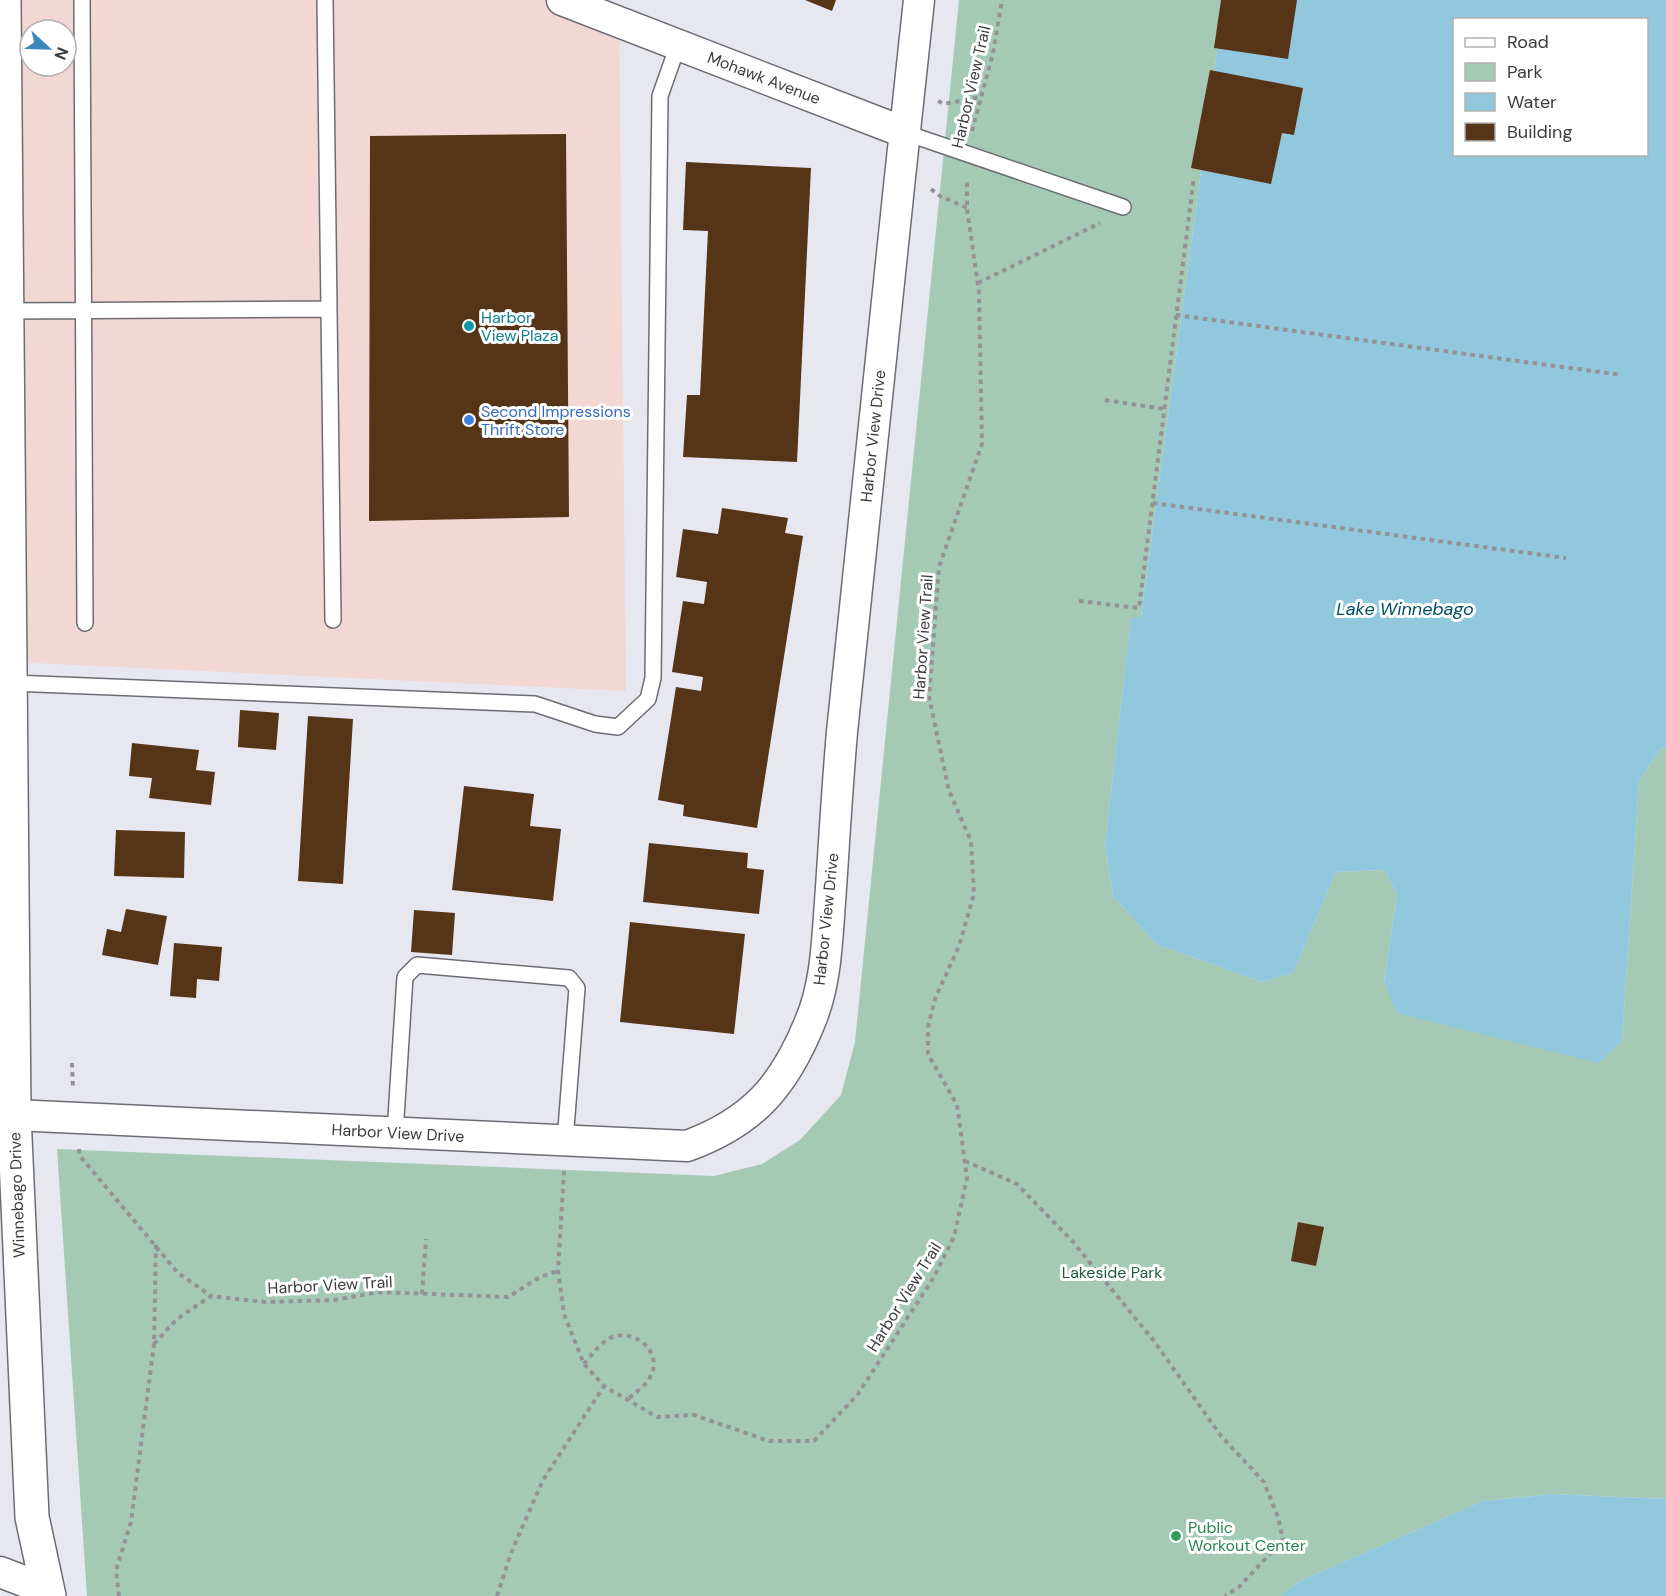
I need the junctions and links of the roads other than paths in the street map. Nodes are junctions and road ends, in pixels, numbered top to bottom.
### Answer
1 (4, 0) edge
2 (82, 0) edge
3 (325, 0) edge
4 (562, 0) edge
5 (919, 0) edge
6 (678, 45) junction
7 (906, 133) junction
8 (1123, 207) road end
9 (327, 309) junction
10 (84, 310) junction
11 (8, 311) junction
12 (333, 620) dead end
13 (85, 623) dead end
14 (6, 643) edge
15 (12, 683) junction
16 (7, 1112) edge
17 (395, 1133) junction
18 (565, 1141) junction
19 (0, 1572) edge
20 (48, 1593) edge

1 - 11 main road, Winnebago Drive
2 - 10 lane
3 - 9 lane
4 - 6 street, Mohawk Avenue
5 - 7 street, Harbor View Drive
6 - 7 street, Mohawk Avenue
6 - 15 lane
7 - 8 lane, Mohawk Avenue
7 - 18 street, Harbor View Drive
9 - 10 lane
9 - 12 lane
10 - 11 lane
10 - 13 lane
11 - 14 main road, Winnebago Drive
14 - 15 main road, Winnebago Drive
15 - 16 main road, Winnebago Drive
16 - 17 street, Harbor View Drive
16 - 20 main road, Winnebago Drive
17 - 18 street, Harbor View Drive
17 - 18 lane
19 - 20 street

